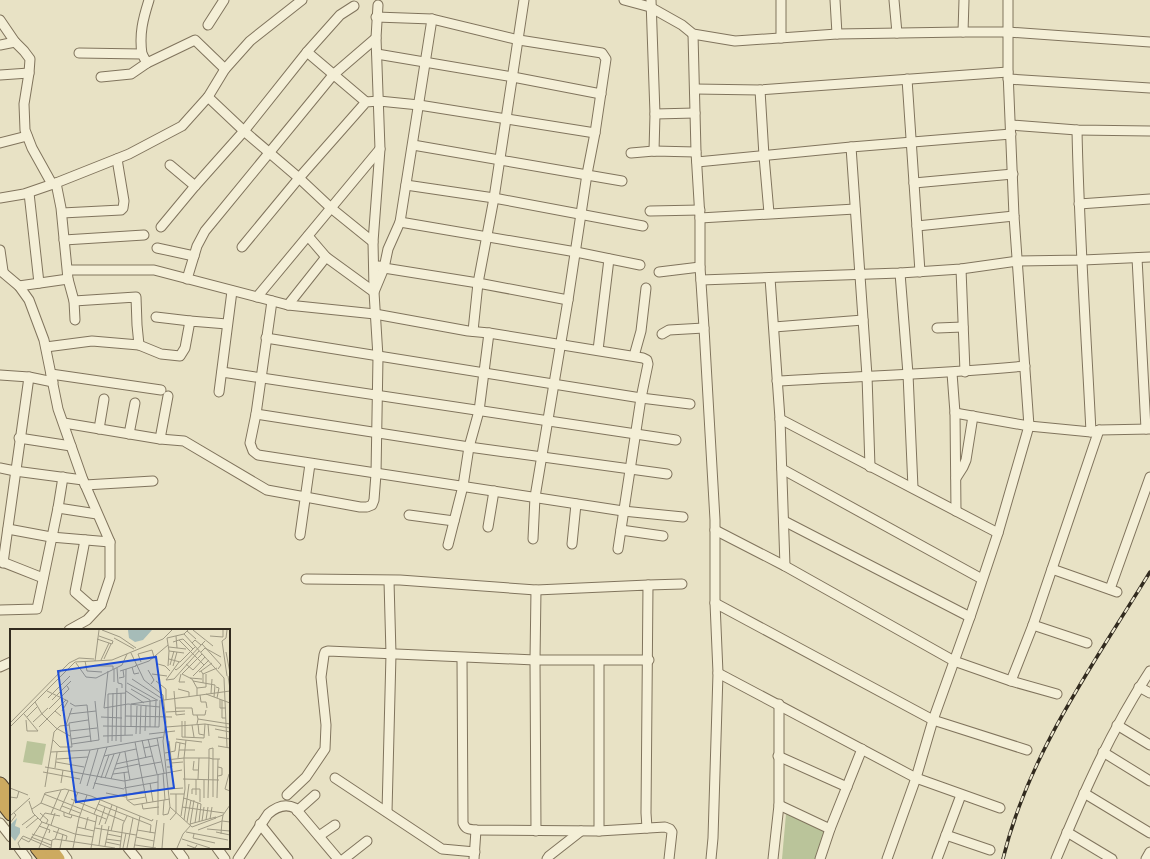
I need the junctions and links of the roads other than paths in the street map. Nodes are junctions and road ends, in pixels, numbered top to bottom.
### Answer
1 (149, 0) edge
2 (302, 0) edge
3 (524, 0) edge
4 (624, 0) edge
5 (781, 0) edge
6 (835, 0) edge
7 (894, 0) edge
8 (964, 0) edge
9 (1008, 0) edge
10 (220, 1) edge
11 (650, 4) edge
12 (378, 5) dead end
13 (354, 6) dead end
14 (376, 17) junction
15 (432, 19) junction
16 (0, 20) edge
17 (208, 25) dead end
18 (964, 32) junction
19 (1008, 32) junction
20 (897, 33) junction
21 (693, 34) junction
22 (837, 34) junction
23 (376, 38) junction
24 (781, 38) junction
25 (518, 40) junction
26 (15, 42) junction
27 (1150, 42) edge
28 (0, 44) edge
29 (307, 52) junction
30 (79, 53) dead end
31 (142, 54) junction
32 (377, 54) junction
33 (425, 62) junction
34 (147, 63) junction
35 (225, 69) junction
36 (29, 73) junction
37 (0, 75) edge
38 (333, 75) junction
39 (1008, 76) junction
40 (100, 77) dead end
41 (513, 77) junction
42 (907, 79) junction
43 (1150, 88) edge
44 (695, 89) junction
45 (760, 90) junction
46 (601, 94) junction
47 (208, 97) junction
48 (379, 100) junction
49 (366, 102) junction
50 (419, 105) junction
51 (696, 113) junction
52 (655, 114) junction
53 (506, 118) junction
54 (1011, 129) junction
55 (1077, 130) junction
56 (244, 131) junction
57 (1150, 132) edge
58 (595, 134) junction
59 (27, 136) junction
60 (912, 142) junction
61 (0, 143) edge
62 (413, 145) junction
63 (851, 147) junction
64 (380, 149) junction
65 (654, 151) junction
66 (696, 152) junction
67 (269, 153) junction
68 (631, 153) dead end
69 (764, 156) junction
70 (117, 159) junction
71 (500, 160) junction
72 (697, 162) junction
73 (170, 166) dead end
74 (587, 174) junction
75 (1013, 174) junction
76 (299, 178) junction
77 (622, 181) dead end
78 (914, 183) junction
79 (54, 184) junction
80 (406, 185) junction
81 (194, 186) junction
82 (29, 193) junction
83 (0, 198) edge
84 (494, 198) junction
85 (1150, 199) edge
86 (1079, 204) junction
87 (331, 208) junction
88 (855, 209) junction
89 (650, 211) dead end
90 (62, 213) junction
91 (769, 213) junction
92 (700, 214) junction
93 (581, 216) junction
94 (1014, 216) junction
95 (400, 222) junction
96 (643, 226) dead end
97 (916, 226) junction
98 (161, 227) dead end
99 (144, 235) dead end
100 (308, 236) junction
101 (486, 237) junction
102 (64, 240) junction
103 (373, 242) junction
104 (242, 247) dead end
105 (157, 248) dead end
106 (0, 250) edge
107 (576, 252) junction
108 (194, 256) junction
109 (326, 257) junction
110 (1150, 257) edge
111 (1136, 258) junction
112 (609, 259) junction
113 (1083, 260) junction
114 (1018, 261) junction
115 (373, 263) junction
116 (640, 265) dead end
117 (700, 267) junction
118 (384, 268) junction
119 (961, 269) junction
120 (2, 270) edge
121 (659, 272) dead end
122 (920, 272) junction
123 (900, 273) junction
124 (861, 274) junction
125 (68, 275) junction
126 (770, 278) junction
127 (187, 280) junction
128 (701, 280) junction
129 (39, 283) junction
130 (478, 283) junction
131 (19, 286) junction
132 (646, 288) dead end
133 (232, 291) junction
134 (374, 292) junction
135 (257, 297) junction
136 (568, 300) junction
137 (74, 301) junction
138 (272, 301) junction
139 (288, 305) junction
140 (375, 314) junction
141 (156, 317) dead end
142 (76, 320) dead end
143 (862, 320) junction
144 (190, 321) junction
145 (227, 324) junction
146 (963, 326) junction
147 (774, 327) junction
148 (704, 328) junction
149 (937, 328) dead end
150 (473, 331) junction
151 (489, 333) junction
152 (662, 334) dead end
153 (266, 338) junction
154 (561, 344) junction
155 (139, 345) junction
156 (46, 347) junction
157 (598, 350) junction
158 (634, 356) junction
159 (378, 357) junction
160 (1025, 366) junction
161 (222, 372) junction
162 (965, 372) junction
163 (483, 373) junction
164 (952, 373) junction
165 (908, 374) junction
166 (0, 375) edge
167 (867, 376) junction
168 (29, 377) junction
169 (52, 378) junction
170 (261, 379) junction
171 (777, 382) junction
172 (554, 384) junction
173 (160, 390) dead end
174 (219, 392) dead end
175 (378, 395) junction
176 (168, 396) dead end
177 (641, 398) junction
178 (104, 399) dead end
179 (135, 403) dead end
180 (690, 404) dead end
181 (479, 411) junction
182 (954, 412) junction
183 (256, 414) junction
184 (973, 416) junction
185 (780, 419) junction
186 (548, 420) junction
187 (64, 423) junction
188 (1029, 426) junction
189 (99, 429) junction
190 (1148, 429) edge
191 (1095, 431) junction
192 (376, 433) junction
193 (129, 434) junction
194 (635, 434) junction
195 (19, 438) junction
196 (160, 439) junction
197 (676, 440) dead end
198 (71, 446) junction
199 (469, 447) junction
200 (542, 456) junction
201 (310, 464) junction
202 (870, 467) junction
203 (0, 468) edge
204 (630, 469) junction
205 (782, 469) junction
206 (15, 471) junction
207 (376, 474) junction
208 (667, 474) dead end
209 (63, 477) junction
210 (956, 478) junction
211 (1150, 478) edge
212 (153, 481) dead end
213 (84, 483) junction
214 (463, 486) junction
215 (912, 488) junction
216 (494, 491) junction
217 (305, 497) junction
218 (535, 497) junction
219 (576, 504) junction
220 (58, 508) junction
221 (623, 511) junction
222 (956, 511) junction
223 (97, 514) junction
224 (409, 515) dead end
225 (683, 517) dead end
226 (454, 521) junction
227 (784, 521) junction
228 (488, 527) dead end
229 (8, 529) junction
230 (621, 530) junction
231 (715, 530) junction
232 (998, 533) junction
233 (300, 535) dead end
234 (663, 536) dead end
235 (51, 537) junction
236 (533, 539) dead end
237 (85, 540) junction
238 (110, 542) junction
239 (572, 544) dead end
240 (448, 545) dead end
241 (618, 549) dead end
242 (2, 562) edge
243 (785, 566) junction
244 (1052, 569) junction
245 (43, 578) junction
246 (982, 578) junction
247 (306, 579) dead end
248 (389, 580) junction
249 (682, 584) dead end
250 (648, 585) junction
251 (536, 590) junction
252 (715, 602) junction
253 (101, 605) junction
254 (0, 610) edge
255 (970, 617) junction
256 (1033, 625) junction
257 (71, 629) edge
258 (1087, 643) dead end
259 (391, 654) junction
260 (462, 658) junction
261 (535, 660) junction
262 (649, 660) junction
263 (599, 661) junction
264 (954, 661) junction
265 (10, 663) edge
266 (0, 668) edge
267 (1150, 670) edge
268 (718, 673) junction
269 (1011, 681) junction
270 (1139, 687) junction
271 (1150, 693) edge
272 (1057, 694) dead end
273 (779, 704) junction
274 (933, 720) junction
275 (1117, 725) junction
276 (1150, 745) edge
277 (862, 749) junction
278 (1027, 750) dead end
279 (1103, 752) junction
280 (778, 756) junction
281 (0, 775) edge
282 (335, 778) dead end
283 (916, 778) junction
284 (1150, 781) edge
285 (0, 784) edge
286 (10, 787) edge
287 (847, 787) junction
288 (1084, 793) junction
289 (288, 795) dead end
290 (315, 795) dead end
291 (961, 795) junction
292 (10, 797) edge
293 (0, 800) edge
294 (778, 805) junction
295 (1000, 808) dead end
296 (297, 811) junction
297 (387, 812) junction
298 (10, 813) edge
299 (0, 823) edge
300 (260, 824) junction
301 (335, 825) dead end
302 (647, 828) junction
303 (830, 829) junction
304 (476, 830) junction
305 (536, 831) junction
306 (581, 831) junction
307 (599, 831) junction
308 (1067, 832) junction
309 (1150, 833) edge
310 (946, 835) junction
311 (10, 836) edge
312 (319, 836) junction
313 (367, 841) dead end
314 (21, 849) edge
315 (38, 849) edge
316 (51, 849) edge
317 (60, 849) edge
318 (129, 849) edge
319 (177, 849) edge
320 (218, 849) edge
321 (990, 850) dead end
322 (1150, 852) edge
323 (474, 856) edge
324 (27, 859) edge
325 (46, 859) edge
326 (58, 859) edge
327 (67, 859) edge
328 (136, 859) edge
329 (184, 859) edge
330 (225, 859) edge
331 (238, 859) edge
332 (288, 859) edge
333 (338, 859) edge
334 (344, 859) edge
335 (547, 859) edge
336 (668, 859) edge
337 (711, 859) edge
338 (773, 859) edge
339 (820, 859) edge
340 (888, 859) edge
341 (937, 859) edge
342 (1056, 859) edge
343 (1112, 859) edge
344 (1146, 859) edge

1 - 31 street
2 - 35 street
3 - 25 street
4 - 11 street
5 - 24 street
6 - 22 street
7 - 20 street
8 - 18 street
9 - 19 street
10 - 17 street
11 - 21 street
11 - 52 street
12 - 14 street
13 - 29 street
14 - 15 street
14 - 23 street
15 - 25 street
15 - 33 street
16 - 26 street
18 - 19 street
18 - 20 street
19 - 27 street
19 - 39 street
20 - 22 street
21 - 24 street
21 - 44 street
22 - 24 street
23 - 32 street
23 - 38 street
25 - 41 street
25 - 46 street
26 - 28 street
26 - 36 street
29 - 38 street
29 - 56 street
30 - 31 street
31 - 34 street
32 - 33 street
32 - 48 street
33 - 41 street
33 - 50 street
34 - 35 street
34 - 40 street
35 - 47 street
36 - 37 street
36 - 59 street
38 - 49 street
38 - 67 street
39 - 42 street
39 - 43 street
39 - 54 street
41 - 46 street
41 - 53 street
42 - 45 street
42 - 60 street
44 - 45 street
44 - 51 street
45 - 69 street
46 - 58 street
47 - 56 street
47 - 70 street
48 - 49 street
48 - 50 street
48 - 64 street
49 - 76 street
50 - 53 street
50 - 62 street
51 - 52 street
51 - 66 street
52 - 65 street
53 - 58 street
53 - 71 street
54 - 55 street
54 - 60 street
54 - 75 street
55 - 57 street
55 - 86 street
56 - 67 street
56 - 81 street
58 - 74 street
59 - 61 street
59 - 79 street
60 - 63 street
60 - 78 street
62 - 71 street
62 - 80 street
63 - 69 street
63 - 88 street
64 - 87 street
64 - 103 street
65 - 66 street
65 - 68 street
66 - 72 street
67 - 76 street
67 - 108 street
69 - 72 street
69 - 91 street
70 - 79 street
70 - 90 street
71 - 74 street
71 - 84 street
72 - 92 street
73 - 81 street
74 - 77 street
74 - 93 street
75 - 78 street
75 - 94 street
76 - 87 street
76 - 104 street
78 - 97 street
79 - 82 street
79 - 90 street
80 - 84 street
80 - 95 street
81 - 98 street
82 - 83 street
82 - 129 street
84 - 93 street
84 - 101 street
85 - 86 street
86 - 113 street
87 - 100 street
87 - 103 street
88 - 91 street
88 - 124 street
89 - 92 street
90 - 102 street
91 - 92 street
92 - 117 street
93 - 96 street
93 - 107 street
94 - 97 street
94 - 114 street
95 - 101 street
95 - 118 street
97 - 122 street
99 - 102 street
100 - 109 street
100 - 135 street
101 - 107 street
101 - 130 street
102 - 125 street
103 - 115 street
105 - 108 street
106 - 120 street
107 - 112 street
107 - 136 street
108 - 127 street
109 - 134 street
109 - 139 street
110 - 111 street
111 - 113 street
111 - 190 street
112 - 116 street
112 - 157 street
113 - 114 street
113 - 191 street
114 - 119 street
114 - 160 street
115 - 118 street
115 - 134 street
117 - 121 street
117 - 128 street
118 - 130 street
118 - 134 street
119 - 122 street
119 - 146 street
120 - 131 street
122 - 123 street
123 - 124 street
123 - 165 street
124 - 126 street
124 - 143 street
125 - 127 street
125 - 129 street
125 - 137 street
126 - 128 street
126 - 147 street
127 - 133 street
128 - 148 street
129 - 131 street
130 - 136 street
130 - 150 street
131 - 156 street
132 - 158 street
133 - 135 street
133 - 145 street
134 - 140 street
135 - 138 street
136 - 154 street
137 - 142 street
137 - 155 street
138 - 139 street
138 - 153 street
139 - 140 street
140 - 150 street
140 - 159 street
141 - 144 street
143 - 147 street
143 - 167 street
144 - 145 street
144 - 155 street
145 - 161 street
146 - 149 street
146 - 162 street
147 - 171 street
148 - 152 street
148 - 231 street
150 - 151 street
151 - 154 street
151 - 163 street
153 - 159 street
153 - 170 street
154 - 157 street
154 - 172 street
155 - 156 street
156 - 169 street
157 - 158 street
158 - 177 street
159 - 163 street
159 - 175 street
160 - 162 street
160 - 188 street
161 - 170 street
161 - 174 street
162 - 164 street
163 - 172 street
163 - 181 street
164 - 165 street
164 - 182 street
165 - 167 street
165 - 215 street
166 - 168 street
167 - 171 street
167 - 202 street
168 - 169 street
168 - 195 street
169 - 173 street
169 - 187 street
170 - 175 street
170 - 183 street
171 - 185 street
172 - 177 street
172 - 186 street
175 - 181 street
175 - 192 street
176 - 196 street
177 - 180 street
177 - 194 street
178 - 189 street
179 - 193 street
181 - 186 street
181 - 199 street
182 - 184 street
182 - 210 street
183 - 192 street
183 - 201 street
184 - 188 street
184 - 210 street
185 - 202 street
185 - 205 street
186 - 194 street
186 - 200 street
187 - 189 street
187 - 198 street
188 - 191 street
188 - 232 street
189 - 193 street
190 - 191 street
191 - 244 street
192 - 199 street
192 - 207 street
193 - 196 street
194 - 197 street
194 - 204 street
195 - 198 street
195 - 206 street
196 - 217 street
198 - 213 street
199 - 200 street
199 - 214 street
200 - 204 street
200 - 218 street
201 - 207 street
201 - 217 street
202 - 215 street
203 - 206 street
204 - 208 street
204 - 221 street
205 - 227 street
205 - 246 street
206 - 209 street
206 - 229 street
207 - 214 street
207 - 217 street
209 - 213 street
209 - 220 street
210 - 222 street
211 - 244 street
212 - 213 street
213 - 223 street
214 - 216 street
214 - 226 street
215 - 222 street
216 - 218 street
216 - 228 street
217 - 233 street
218 - 219 street
218 - 236 street
219 - 221 street
219 - 239 street
220 - 223 street
220 - 235 street
221 - 225 street
221 - 230 street
222 - 232 street
223 - 238 street
224 - 226 street
226 - 240 street
227 - 243 street
227 - 255 street
229 - 235 street
229 - 242 street
230 - 234 street
230 - 241 street
231 - 243 street
231 - 252 street
232 - 246 street
235 - 237 street
235 - 245 street
237 - 238 street
237 - 253 street
238 - 253 street
242 - 245 street
243 - 264 street
244 - 256 street
245 - 254 street
246 - 255 street
247 - 248 street
248 - 251 street
248 - 259 street
249 - 250 street
250 - 251 street
250 - 262 street
251 - 261 street
252 - 268 street
252 - 274 street
253 - 257 street
255 - 264 street
256 - 258 street
256 - 269 street
259 - 260 street
259 - 289 street
259 - 297 street
260 - 261 street
260 - 304 street
261 - 263 street
261 - 305 street
262 - 263 street
262 - 302 street
263 - 307 street
264 - 269 street
264 - 274 street
265 - 266 street
267 - 270 street
268 - 273 street
268 - 337 street
269 - 272 street
270 - 271 street
270 - 275 street
273 - 277 street
273 - 280 street
274 - 278 street
274 - 283 street
275 - 276 street
275 - 279 street
277 - 283 street
277 - 287 street
279 - 284 street
279 - 288 street
280 - 287 street
280 - 294 street
281 - 286 street
282 - 297 street
283 - 291 street
283 - 340 street
285 - 292 highway
287 - 303 street
288 - 308 street
288 - 309 street
290 - 296 street
291 - 295 street
291 - 310 street
293 - 298 highway
294 - 303 street
294 - 338 street
296 - 300 street
296 - 312 street
297 - 323 street
299 - 311 street
300 - 331 street
300 - 332 street
301 - 312 street
302 - 307 street
302 - 336 street
303 - 339 street
304 - 305 street
304 - 323 street
305 - 306 street
306 - 307 street
306 - 335 street
308 - 342 street
308 - 343 street
310 - 321 street
310 - 341 street
312 - 333 street
313 - 334 street
314 - 324 street
315 - 325 highway
316 - 326 highway
317 - 327 street
318 - 328 street
319 - 329 street
320 - 330 street
322 - 344 street

